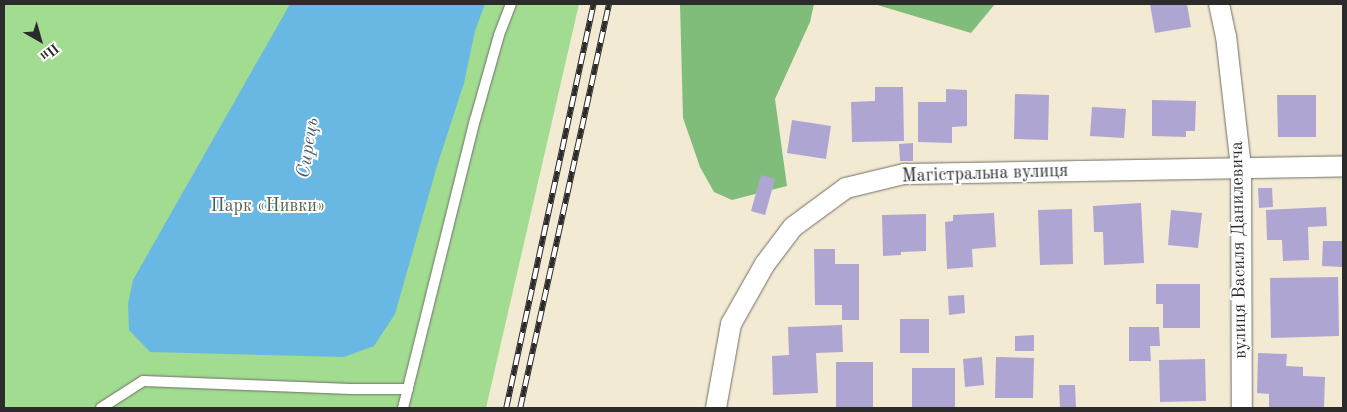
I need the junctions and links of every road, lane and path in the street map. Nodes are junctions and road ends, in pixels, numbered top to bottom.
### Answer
1 (511, 4) edge
2 (1219, 4) edge
3 (1241, 166) junction
4 (1343, 166) edge
5 (408, 389) junction
6 (101, 408) edge
7 (403, 408) edge
8 (716, 408) edge
9 (1242, 408) edge

1 - 5 lane
2 - 3 street, вулиця Василя Данилевича
3 - 4 street, Магістральна вулиця
3 - 8 street, Магістральна вулиця
3 - 9 street, вулиця Василя Данилевича
5 - 6 lane
5 - 7 lane

